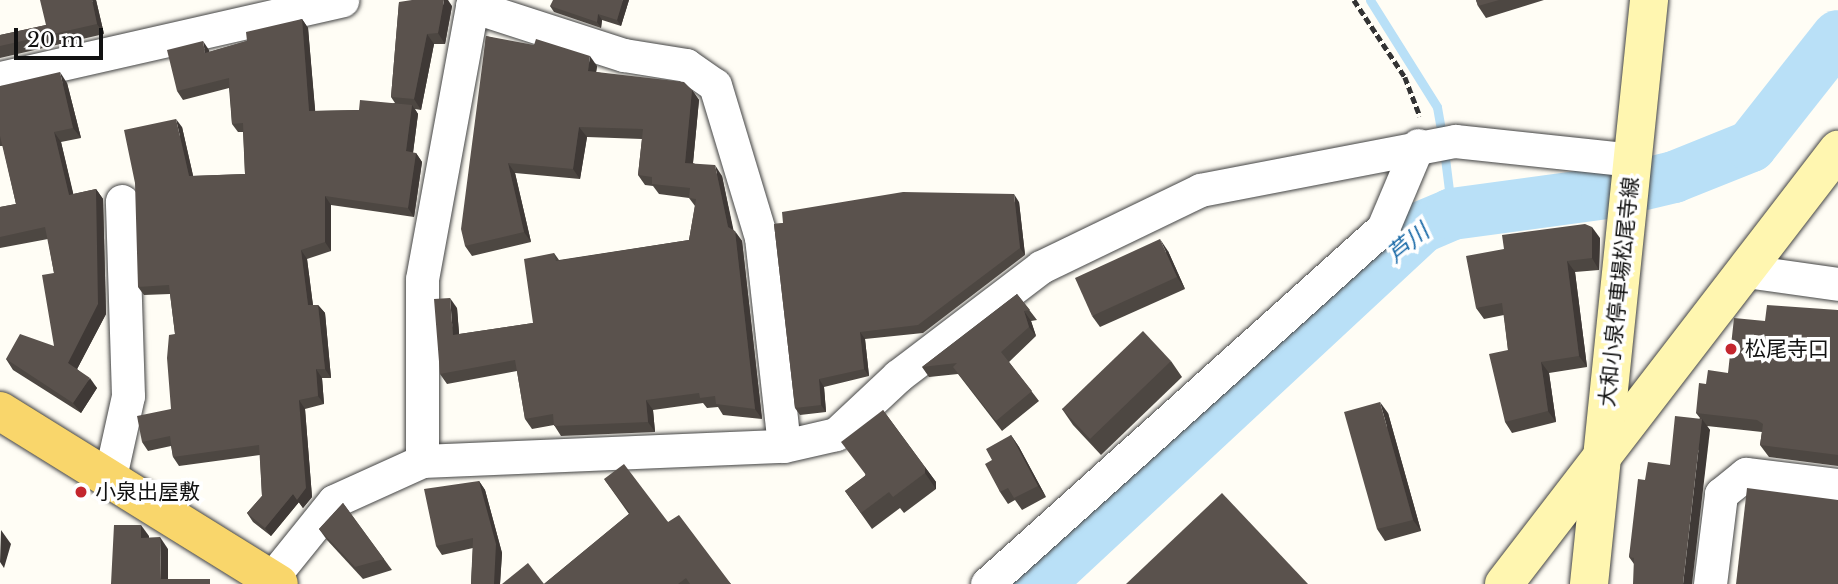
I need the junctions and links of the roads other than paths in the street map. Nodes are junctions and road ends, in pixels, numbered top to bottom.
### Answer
1 (342, 0) edge
2 (1649, 0) edge
3 (472, 3) edge
4 (0, 78) edge
5 (1418, 145) junction
6 (1835, 158) edge
7 (1633, 160) junction
8 (122, 201) dead end
9 (1746, 271) junction
10 (1838, 284) edge
11 (0, 411) edge
12 (784, 446) junction
13 (1602, 459) junction
14 (422, 461) junction
15 (110, 477) junction
16 (1838, 485) edge
17 (275, 582) edge
18 (987, 584) edge
19 (1504, 584) edge
20 (1589, 584) edge
21 (1710, 584) edge

1 - 4 street
2 - 7 main road, 大和小泉停車場松尾寺線
3 - 12 street
3 - 14 street
5 - 7 street
5 - 12 street
5 - 18 street
6 - 9 main road
7 - 13 main road, 大和小泉停車場松尾寺線
8 - 15 street
9 - 10 street
9 - 13 main road
11 - 15 main road
12 - 14 street
13 - 19 main road
13 - 20 main road, 大和小泉停車場松尾寺線
14 - 17 street
15 - 17 main road
16 - 21 street

